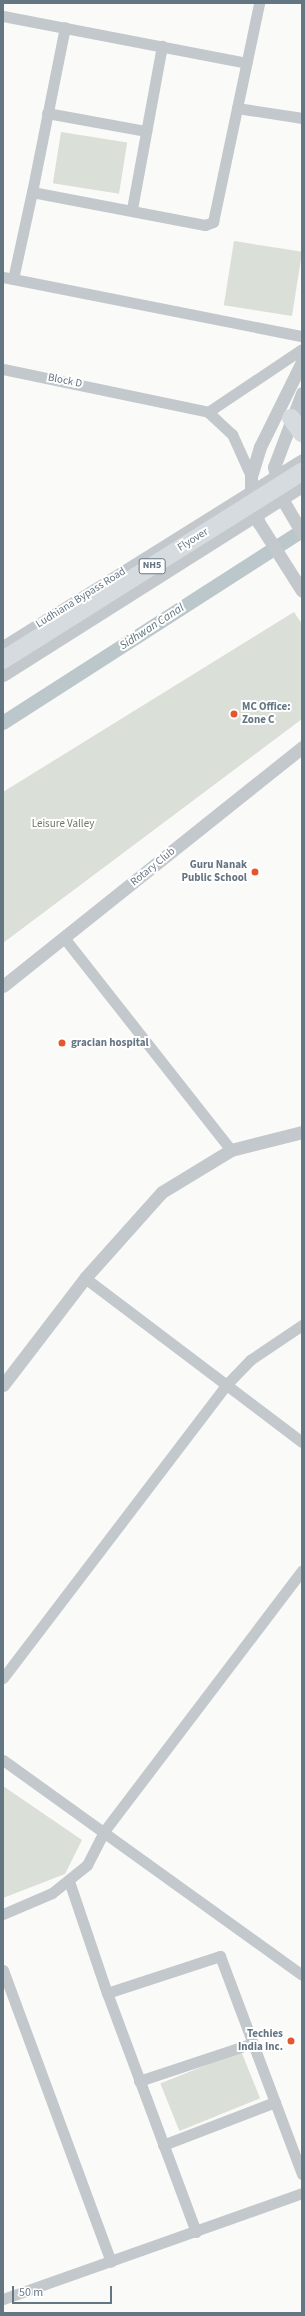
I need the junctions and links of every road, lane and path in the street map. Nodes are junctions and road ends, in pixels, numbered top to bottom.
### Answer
1 (259, 3) edge
2 (3, 16) edge
3 (65, 27) junction
4 (162, 46) junction
5 (247, 63) junction
6 (237, 108) junction
7 (47, 113) junction
8 (302, 118) edge
9 (146, 131) junction
10 (32, 192) junction
11 (132, 209) junction
12 (8, 278) edge
13 (302, 336) edge
14 (302, 350) edge
15 (302, 362) edge
16 (3, 369) edge
17 (302, 393) edge
18 (208, 412) junction
19 (290, 418) junction
20 (302, 433) edge
21 (302, 460) edge
22 (302, 472) edge
23 (251, 476) junction
24 (274, 478) junction
25 (302, 486) edge
26 (251, 492) junction
27 (283, 501) junction
28 (257, 518) junction
29 (302, 533) edge
30 (298, 586) edge
31 (3, 647) edge
32 (3, 660) edge
33 (3, 676) edge
34 (302, 747) edge
35 (65, 938) junction
36 (3, 986) edge
37 (302, 1132) edge
38 (231, 1150) junction
39 (85, 1278) junction
40 (302, 1325) edge
41 (3, 1385) edge
42 (226, 1385) junction
43 (302, 1442) edge
44 (302, 1570) edge
45 (3, 1678) edge
46 (3, 1760) edge
47 (105, 1830) junction
48 (69, 1881) junction
49 (3, 1914) edge
50 (3, 1970) edge
51 (302, 1975) edge
52 (107, 1993) junction
53 (253, 2043) junction
54 (140, 2081) junction
55 (275, 2102) junction
56 (163, 2145) junction
57 (302, 2174) edge
58 (302, 2193) edge
59 (196, 2232) junction
60 (111, 2262) junction
61 (3, 2299) edge

1 - 5 street
2 - 3 street
3 - 4 street
3 - 7 street
4 - 5 street
4 - 9 street
5 - 6 street
6 - 8 street
6 - 11 street
7 - 9 street
7 - 10 street
9 - 11 street
10 - 11 street
10 - 12 street
12 - 13 street
14 - 18 street
15 - 23 street
16 - 18 street, Block D
17 - 19 street
18 - 23 street
19 - 20 highway
19 - 24 street
21 - 24 street, Ludhiana Bypass Road
22 - 32 highway, Flyover / NH5
23 - 26 street
24 - 26 street, Ludhiana Bypass Road
24 - 27 street
25 - 27 street
26 - 28 street
26 - 31 street, Ludhiana Bypass Road
27 - 28 street
27 - 29 street
28 - 30 street
28 - 33 street
34 - 35 street, Rotary Club
35 - 36 street, Rotary Club
35 - 38 street
37 - 38 street
38 - 39 street
39 - 41 street
39 - 42 street
40 - 42 street
42 - 43 street
42 - 45 street
44 - 47 street
46 - 47 street
47 - 48 street
47 - 51 street
48 - 49 street
48 - 52 street
50 - 60 street
52 - 53 street
52 - 54 street
53 - 54 street
53 - 55 street
54 - 56 street
55 - 56 street
55 - 57 street
56 - 59 street
58 - 59 street
59 - 60 street
60 - 61 street

